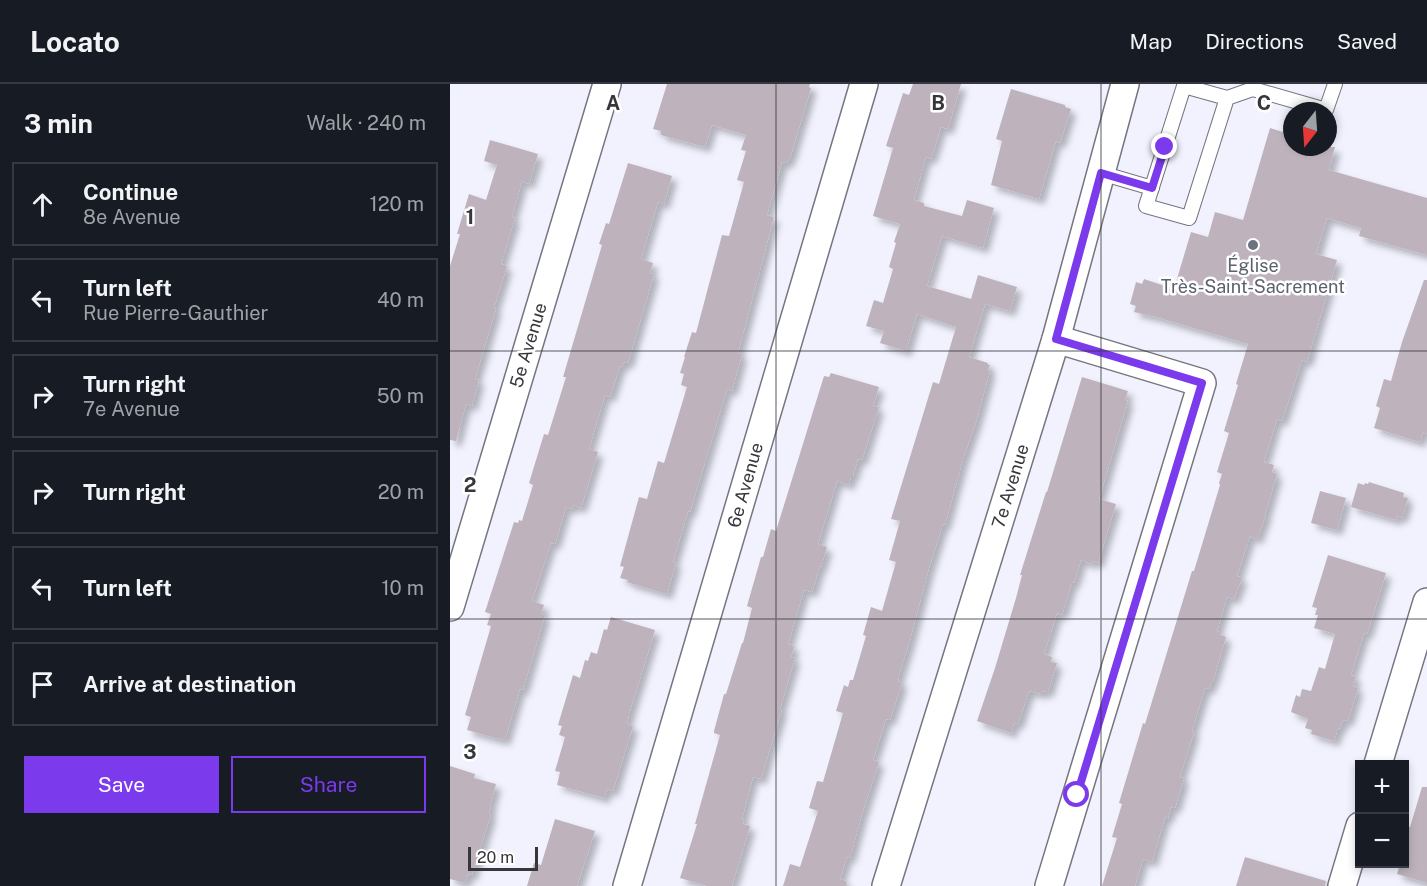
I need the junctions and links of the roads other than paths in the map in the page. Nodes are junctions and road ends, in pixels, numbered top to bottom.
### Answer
1 (607, 84) edge
2 (864, 84) edge
3 (1125, 84) edge
4 (1335, 84) edge
5 (1180, 85) edge
6 (1254, 87) edge
7 (1227, 98) junction
8 (1101, 173) junction
9 (1152, 188) junction
10 (1056, 339) junction
11 (1427, 602) edge
12 (450, 607) edge
13 (1380, 760) edge
14 (1355, 840) edge
15 (627, 886) edge
16 (886, 886) edge
17 (1049, 886) edge
18 (1342, 886) edge

1 - 12 street, 5e Avenue
2 - 15 street, 6e Avenue
3 - 8 street, 7e Avenue
4 - 6 lane
5 - 7 lane
5 - 9 lane
6 - 7 lane
7 - 9 lane
8 - 9 lane
8 - 10 street, 7e Avenue
10 - 16 street, 7e Avenue
10 - 17 street
11 - 13 street
14 - 18 street

